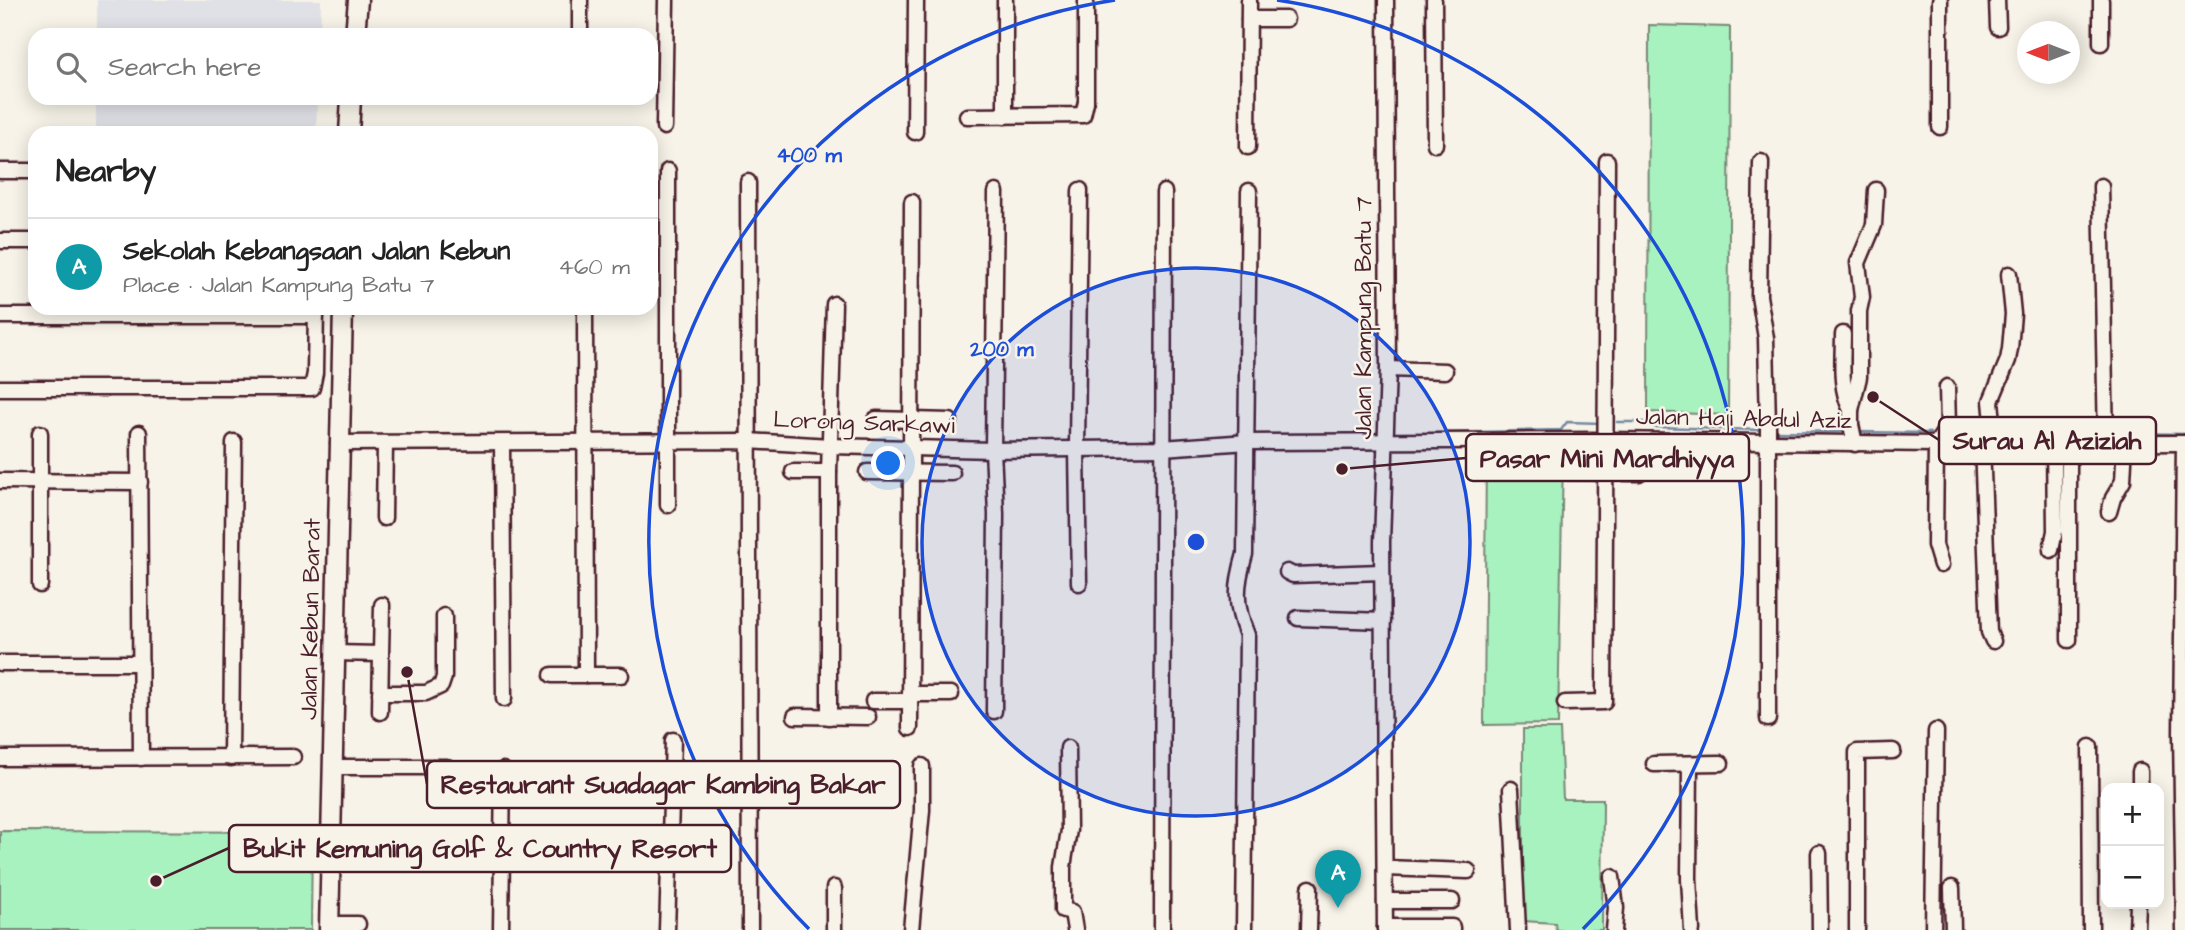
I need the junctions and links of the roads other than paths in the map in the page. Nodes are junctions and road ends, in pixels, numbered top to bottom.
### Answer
1 (358, 0) edge
2 (580, 0) edge
3 (666, 0) edge
4 (916, 0) edge
5 (1005, 0) edge
6 (1086, 0) edge
7 (1248, 0) edge
8 (1386, 0) edge
9 (1434, 0) edge
10 (1940, 0) edge
11 (1997, 0) edge
12 (2101, 0) edge
13 (1249, 19) junction
14 (1286, 19) dead end
15 (1998, 27) dead end
16 (356, 28) edge
17 (580, 28) edge
18 (2101, 43) dead end
19 (351, 105) edge
20 (967, 116) dead end
21 (1005, 116) junction
22 (349, 126) edge
23 (664, 127) dead end
24 (1940, 127) dead end
25 (915, 132) dead end
26 (1435, 144) dead end
27 (1248, 148) dead end
28 (1607, 161) dead end
29 (1761, 162) dead end
30 (0, 171) edge
31 (28, 171) edge
32 (668, 171) dead end
33 (748, 182) dead end
34 (2101, 186) dead end
35 (1080, 190) dead end
36 (1876, 190) dead end
37 (1249, 191) dead end
38 (996, 192) dead end
39 (1164, 192) dead end
40 (912, 202) dead end
41 (0, 241) edge
42 (28, 241) edge
43 (2009, 274) dead end
44 (834, 304) dead end
45 (79, 315) edge
46 (316, 315) edge
47 (343, 315) edge
48 (585, 315) edge
49 (0, 316) edge
50 (1843, 334) dead end
51 (1388, 369) junction
52 (1445, 371) dead end
53 (1947, 387) dead end
54 (0, 388) edge
55 (1851, 410) junction
56 (876, 419) dead end
57 (912, 420) junction
58 (950, 421) dead end
59 (40, 433) dead end
60 (139, 433) dead end
61 (1768, 434) junction
62 (1853, 436) junction
63 (1991, 438) junction
64 (1604, 440) junction
65 (669, 441) junction
66 (749, 441) junction
67 (2106, 441) junction
68 (585, 442) junction
69 (2061, 442) junction
70 (2125, 442) junction
71 (234, 443) dead end
72 (338, 443) junction
73 (384, 443) junction
74 (502, 443) junction
75 (1248, 443) junction
76 (1387, 443) junction
77 (2184, 443) edge
78 (1936, 444) junction
79 (830, 446) junction
80 (912, 448) junction
81 (1162, 448) junction
82 (1077, 449) junction
83 (993, 450) junction
84 (793, 472) dead end
85 (829, 472) junction
86 (867, 472) dead end
87 (1568, 472) dead end
88 (911, 473) junction
89 (952, 473) dead end
90 (1604, 473) junction
91 (1639, 473) dead end
92 (0, 481) edge
93 (40, 481) junction
94 (139, 482) junction
95 (668, 505) dead end
96 (2109, 512) dead end
97 (384, 518) dead end
98 (2051, 550) dead end
99 (1941, 565) dead end
100 (1287, 572) dead end
101 (1382, 572) junction
102 (1079, 583) dead end
103 (40, 585) dead end
104 (382, 605) dead end
105 (444, 616) dead end
106 (1297, 618) dead end
107 (1383, 621) junction
108 (2069, 640) dead end
109 (1993, 641) dead end
110 (334, 653) junction
111 (381, 654) junction
112 (0, 663) edge
113 (141, 663) junction
114 (552, 675) dead end
115 (586, 675) junction
116 (621, 675) dead end
117 (380, 693) junction
118 (951, 694) dead end
119 (910, 698) junction
120 (504, 699) dead end
121 (873, 701) dead end
122 (1565, 703) dead end
123 (994, 711) dead end
124 (380, 712) dead end
125 (795, 716) dead end
126 (829, 717) junction
127 (868, 717) dead end
128 (1768, 719) dead end
129 (910, 728) dead end
130 (1936, 730) dead end
131 (673, 740) dead end
132 (2091, 747) dead end
133 (1068, 748) dead end
134 (1893, 751) dead end
135 (293, 757) dead end
136 (0, 758) edge
137 (141, 758) junction
138 (231, 758) junction
139 (1721, 763) dead end
140 (1654, 764) dead end
141 (1690, 764) junction
142 (922, 766) dead end
143 (332, 767) junction
144 (447, 767) dead end
145 (503, 770) dead end
146 (2140, 771) dead end
147 (2140, 783) edge
148 (1511, 789) dead end
149 (1819, 853) dead end
150 (330, 857) junction
151 (429, 857) dead end
152 (1385, 868) junction
153 (1468, 871) dead end
154 (1612, 877) dead end
155 (834, 888) dead end
156 (1310, 888) dead end
157 (1952, 888) dead end
158 (1385, 901) junction
159 (1452, 901) dead end
160 (2138, 909) edge
161 (358, 924) dead end
162 (329, 927) edge
163 (1385, 928) edge
164 (501, 930) edge
165 (667, 930) edge
166 (750, 930) edge
167 (834, 930) edge
168 (911, 930) edge
169 (1075, 930) edge
170 (1162, 930) edge
171 (1244, 930) edge
172 (1309, 930) edge
173 (1452, 930) edge
174 (1518, 930) edge
175 (1614, 930) edge
176 (1692, 930) edge
177 (1820, 930) edge
178 (1857, 930) edge
179 (1933, 930) edge
180 (1952, 930) edge
181 (2091, 930) edge
182 (2137, 930) edge
183 (2184, 930) edge

1 - 16 main road
2 - 17 street
3 - 23 street
4 - 25 street
5 - 21 street
6 - 21 street
7 - 13 street
8 - 51 street, Jalan Kampung Batu 7
9 - 26 street
10 - 24 street
11 - 15 street
12 - 18 street
13 - 14 street
13 - 27 street
19 - 22 main road
20 - 21 street
28 - 64 street
29 - 61 street
30 - 31 street
32 - 65 street
33 - 66 street
34 - 67 street
35 - 82 street
36 - 55 street
37 - 75 street
38 - 83 street
39 - 81 street
40 - 57 street
41 - 42 street
43 - 63 street
44 - 79 street
45 - 49 street
46 - 54 street
47 - 72 main road, Jalan Kebun Barat
48 - 68 street
50 - 55 street
51 - 52 street
51 - 76 street, Jalan Kampung Batu 7
53 - 78 street
55 - 62 street
56 - 57 street
57 - 58 street
57 - 80 street
59 - 93 street
60 - 94 street
61 - 62 street, Jalan Haji Abdul Aziz
61 - 64 street, Jalan Haji Abdul Aziz
61 - 128 street
62 - 78 street, Jalan Haji Abdul Aziz
63 - 69 street, Jalan Haji Abdul Aziz
63 - 78 street, Jalan Haji Abdul Aziz
63 - 109 street
64 - 76 street, Jalan Haji Abdul Aziz
64 - 90 street
65 - 66 street, Lorong Sarkawi
65 - 68 street, Lorong Sarkawi
65 - 95 street
66 - 79 street, Lorong Sarkawi
66 - 166 street
67 - 69 street, Jalan Haji Abdul Aziz
67 - 70 street, Jalan Haji Abdul Aziz
68 - 74 street, Lorong Sarkawi
68 - 115 street
69 - 98 street
69 - 108 street
70 - 77 street, Jalan Haji Abdul Aziz
70 - 96 street
71 - 138 street
72 - 73 street, Lorong Sarkawi
72 - 110 main road, Jalan Kebun Barat
73 - 74 street, Lorong Sarkawi
73 - 97 street
74 - 120 street
75 - 76 street, Lorong Sarkawi
75 - 81 street, Lorong Sarkawi
75 - 171 street
76 - 101 street, Jalan Kampung Batu 7
77 - 183 street
78 - 99 street
79 - 80 street, Lorong Sarkawi
79 - 85 street
80 - 83 street, Lorong Sarkawi
80 - 88 street
81 - 82 street, Lorong Sarkawi
81 - 170 street
82 - 83 street, Lorong Sarkawi
82 - 102 street
83 - 123 street
84 - 85 street
85 - 126 street
86 - 88 street
87 - 90 street
88 - 89 street
88 - 119 street
90 - 91 street
90 - 122 street
92 - 93 street
93 - 94 street
93 - 103 street
94 - 113 street
100 - 101 street
101 - 107 street, Jalan Kampung Batu 7
104 - 111 street
105 - 117 street
106 - 107 street
107 - 152 street, Jalan Kampung Batu 7
110 - 111 street
110 - 143 main road, Jalan Kebun Barat
111 - 117 street
112 - 113 street
113 - 137 street
114 - 115 street
115 - 116 street
117 - 124 street
118 - 119 street
119 - 121 street
119 - 129 street
125 - 126 street
126 - 127 street
130 - 179 street
131 - 165 street
132 - 181 street
133 - 169 street
134 - 178 street
135 - 138 street
136 - 137 street
137 - 138 street
139 - 141 street
140 - 141 street
141 - 176 street
142 - 168 street
143 - 144 street
143 - 150 main road, Jalan Kebun Barat
145 - 164 street
146 - 147 street
148 - 174 street
149 - 177 street
150 - 151 street
150 - 162 main road, Jalan Kebun Barat
152 - 153 street
152 - 158 street, Jalan Kampung Batu 7
154 - 175 street
155 - 167 street
156 - 172 street
157 - 180 street
158 - 159 street
158 - 163 street, Jalan Kampung Batu 7
160 - 182 street
161 - 162 street
163 - 173 street

